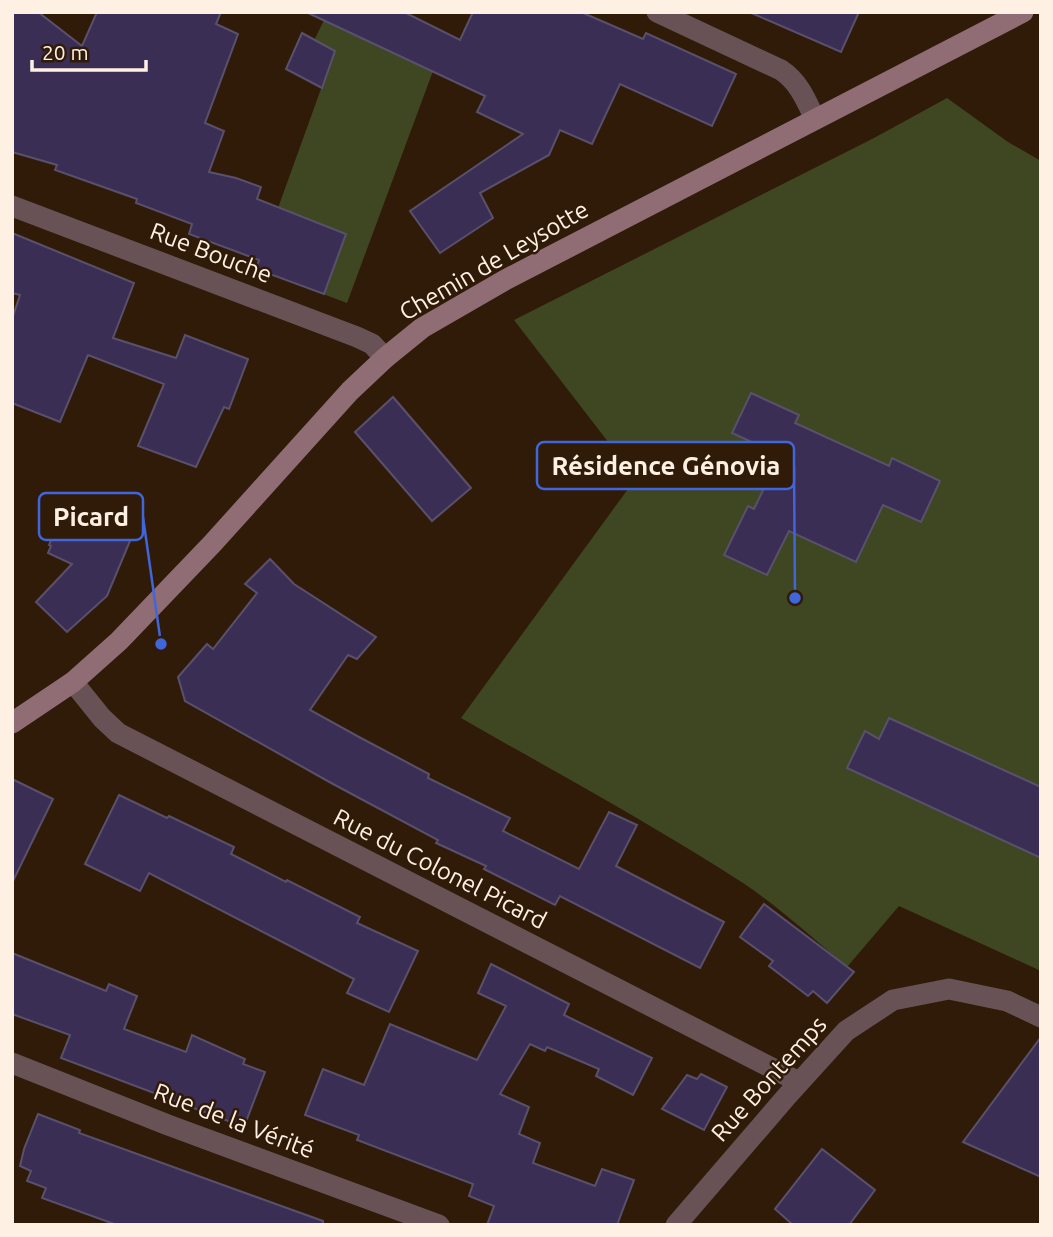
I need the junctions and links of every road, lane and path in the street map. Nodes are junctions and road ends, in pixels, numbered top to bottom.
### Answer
1 (657, 12) edge
2 (1023, 12) edge
3 (815, 120) junction
4 (12, 206) edge
5 (385, 358) junction
6 (73, 682) junction
7 (12, 723) edge
8 (1041, 1017) edge
9 (12, 1063) edge
10 (799, 1082) junction
11 (439, 1225) edge
12 (676, 1225) edge

1 - 3 street
2 - 3 street, Chemin de Leysotte
3 - 5 street, Chemin de Leysotte
4 - 5 street, Rue Bouche
5 - 6 street, Chemin de Leysotte
6 - 7 street, Chemin de Leysotte
6 - 10 street, Rue du Colonel Picard
8 - 10 street, Rue Bontemps
9 - 11 street, Rue de la Vérité
10 - 12 street, Rue Bontemps

